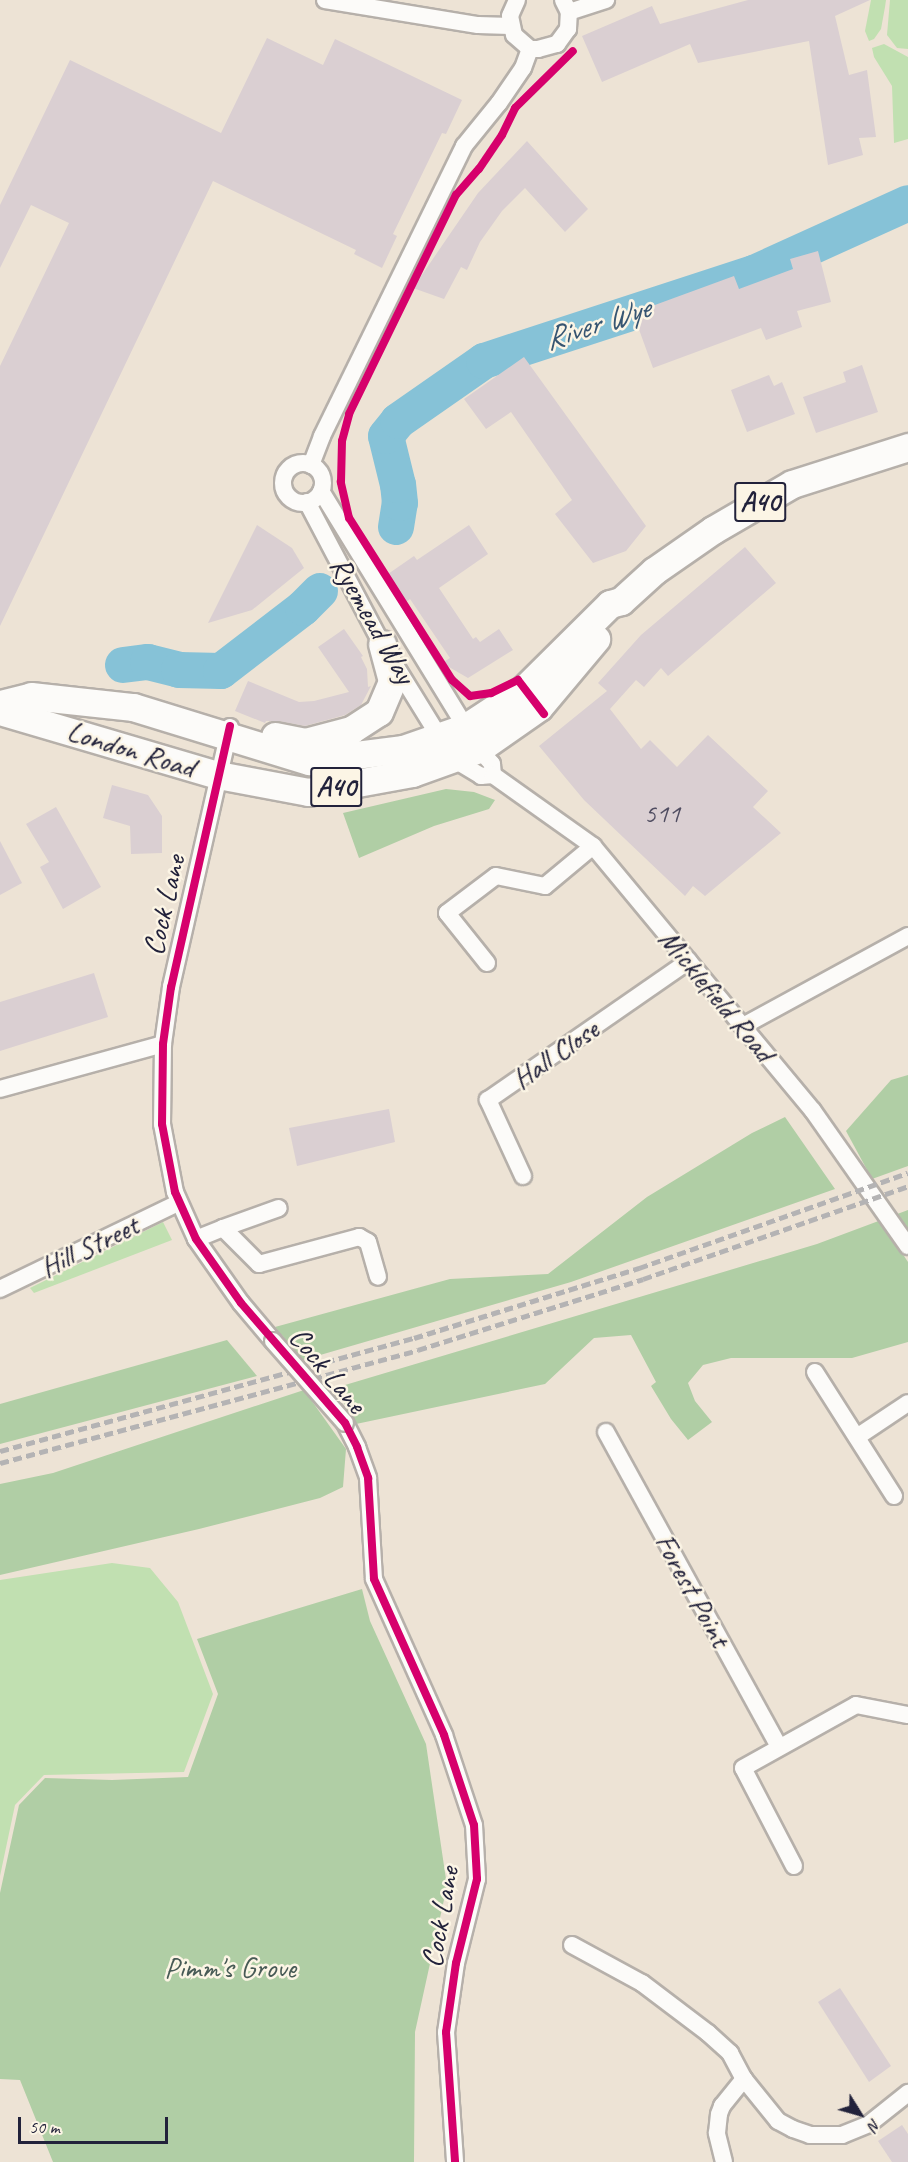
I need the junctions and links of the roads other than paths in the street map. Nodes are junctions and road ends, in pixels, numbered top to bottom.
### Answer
1 (325, 0) edge
2 (517, 0) edge
3 (606, 0) edge
4 (566, 6) edge
5 (510, 26) junction
6 (530, 49) junction
7 (908, 447) edge
8 (311, 465) junction
9 (321, 491) junction
10 (307, 502) junction
11 (382, 644) junction
12 (30, 696) junction
13 (0, 704) edge
14 (0, 711) edge
15 (228, 732) junction
16 (473, 738) junction
17 (446, 748) junction
18 (220, 770) junction
19 (493, 775) junction
20 (593, 846) junction
21 (908, 936) edge
22 (689, 961) junction
23 (488, 963) dead end
24 (743, 1026) junction
25 (163, 1044) junction
26 (7, 1087) edge
27 (0, 1103) edge
28 (523, 1176) dead end
29 (178, 1203) junction
30 (279, 1208) dead end
31 (224, 1228) junction
32 (196, 1239) junction
33 (908, 1246) edge
34 (378, 1277) dead end
35 (0, 1289) edge
36 (815, 1371) dead end
37 (908, 1403) edge
38 (606, 1432) dead end
39 (857, 1437) junction
40 (894, 1496) dead end
41 (908, 1715) edge
42 (779, 1748) junction
43 (794, 1866) dead end
44 (572, 1945) dead end
45 (744, 2079) junction
46 (908, 2093) edge
47 (455, 2162) edge
48 (724, 2162) edge

1 - 5 street
2 - 5 street
3 - 4 street
4 - 6 street
5 - 6 street
6 - 8 street
7 - 16 main road, London Road / A40
8 - 9 street, Ryemead Way
8 - 10 street
9 - 10 street
9 - 16 street, Ryemead Way
10 - 11 street, Ryemead Way
11 - 15 main road
11 - 17 street, Ryemead Way
12 - 13 main road, London Road / A40
12 - 15 main road, London Road / A40
12 - 18 main road, A40
14 - 18 main road, London Road / A40
15 - 17 main road, London Road / A40
15 - 18 street, Cock Lane
16 - 17 main road, London Road / A40
16 - 19 street, Micklefield Road
17 - 18 main road, London Road / A40
17 - 19 street, Micklefield Road
18 - 25 street, Cock Lane
19 - 20 street, Micklefield Road
20 - 22 street, Micklefield Road
20 - 23 street
21 - 24 street
22 - 24 street, Micklefield Road
22 - 28 street, Hall Close
24 - 33 street, Micklefield Road
25 - 26 street
25 - 29 street, Cock Lane
26 - 27 street
29 - 32 street, Cock Lane
29 - 35 street, Hill Street
30 - 31 street
31 - 32 street
31 - 34 street
32 - 47 street, Cock Lane, bridge
36 - 39 street
37 - 39 street
38 - 42 street, Forest Point
39 - 40 street
41 - 42 street
42 - 43 street
44 - 45 street
45 - 46 street
45 - 48 street

